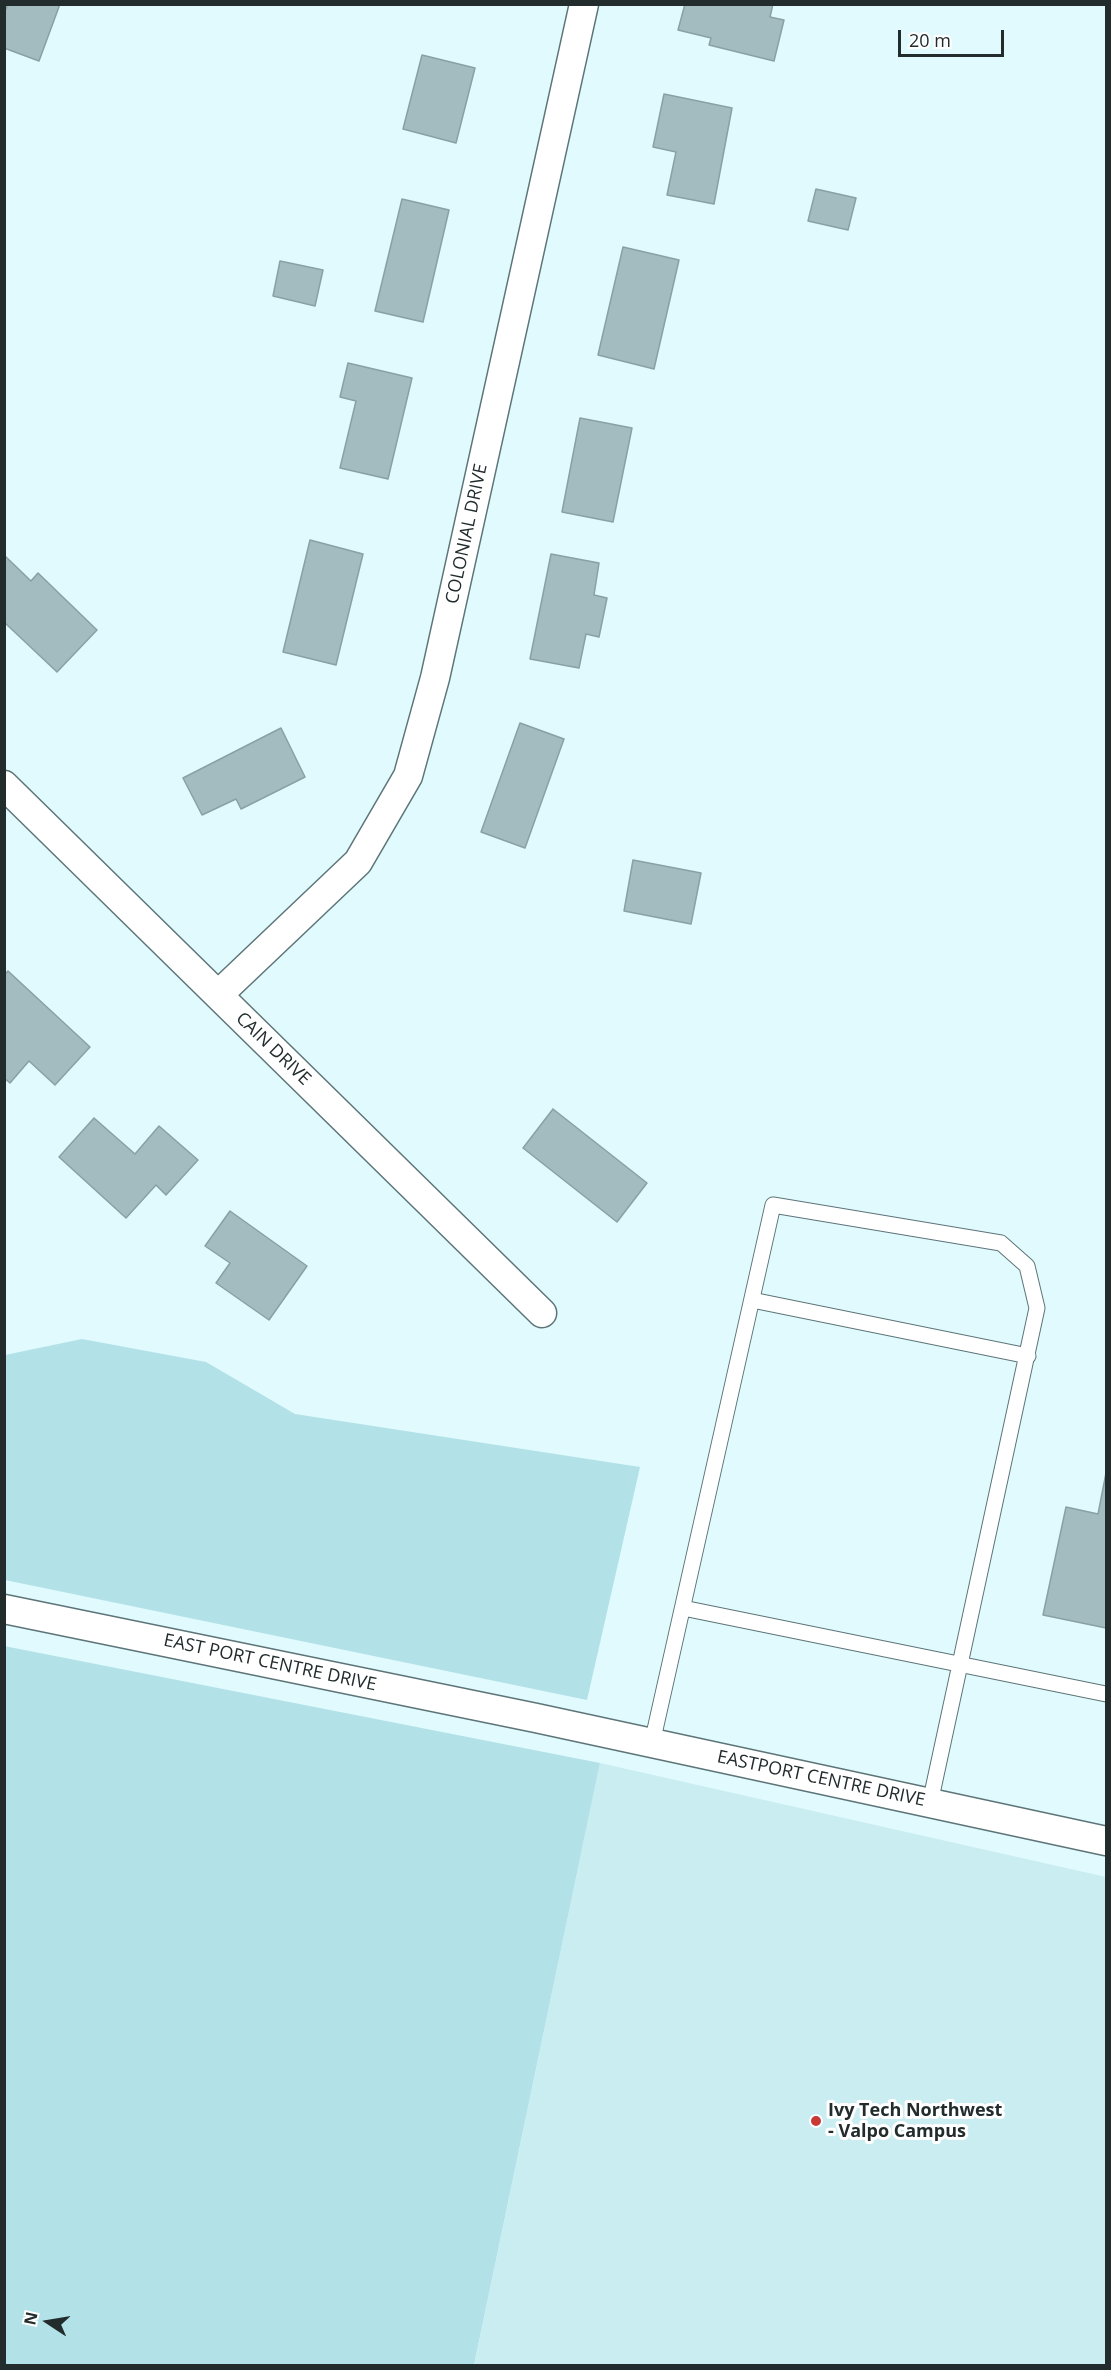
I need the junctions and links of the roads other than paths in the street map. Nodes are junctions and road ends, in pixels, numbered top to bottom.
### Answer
1 (584, 4) edge
2 (4, 785) edge
3 (218, 995) junction
4 (752, 1300) junction
5 (542, 1313) dead end
6 (1028, 1356) junction
7 (683, 1608) junction
8 (4, 1609) edge
9 (959, 1665) junction
10 (1107, 1694) edge
11 (536, 1718) joint
12 (652, 1743) junction
13 (930, 1803) junction
14 (1107, 1841) edge

1 - 3 street, COLONIAL DRIVE
2 - 3 street, CAIN DRIVE
3 - 5 street, CAIN DRIVE
4 - 6 lane
4 - 6 lane
4 - 7 lane
6 - 9 lane
7 - 9 lane
7 - 12 lane
8 - 11 street, EAST PORT CENTRE DRIVE
9 - 10 lane
9 - 13 lane
11 - 12 street, EASTPORT CENTRE DRIVE
12 - 13 street, EASTPORT CENTRE DRIVE
13 - 14 street, EASTPORT CENTRE DRIVE

